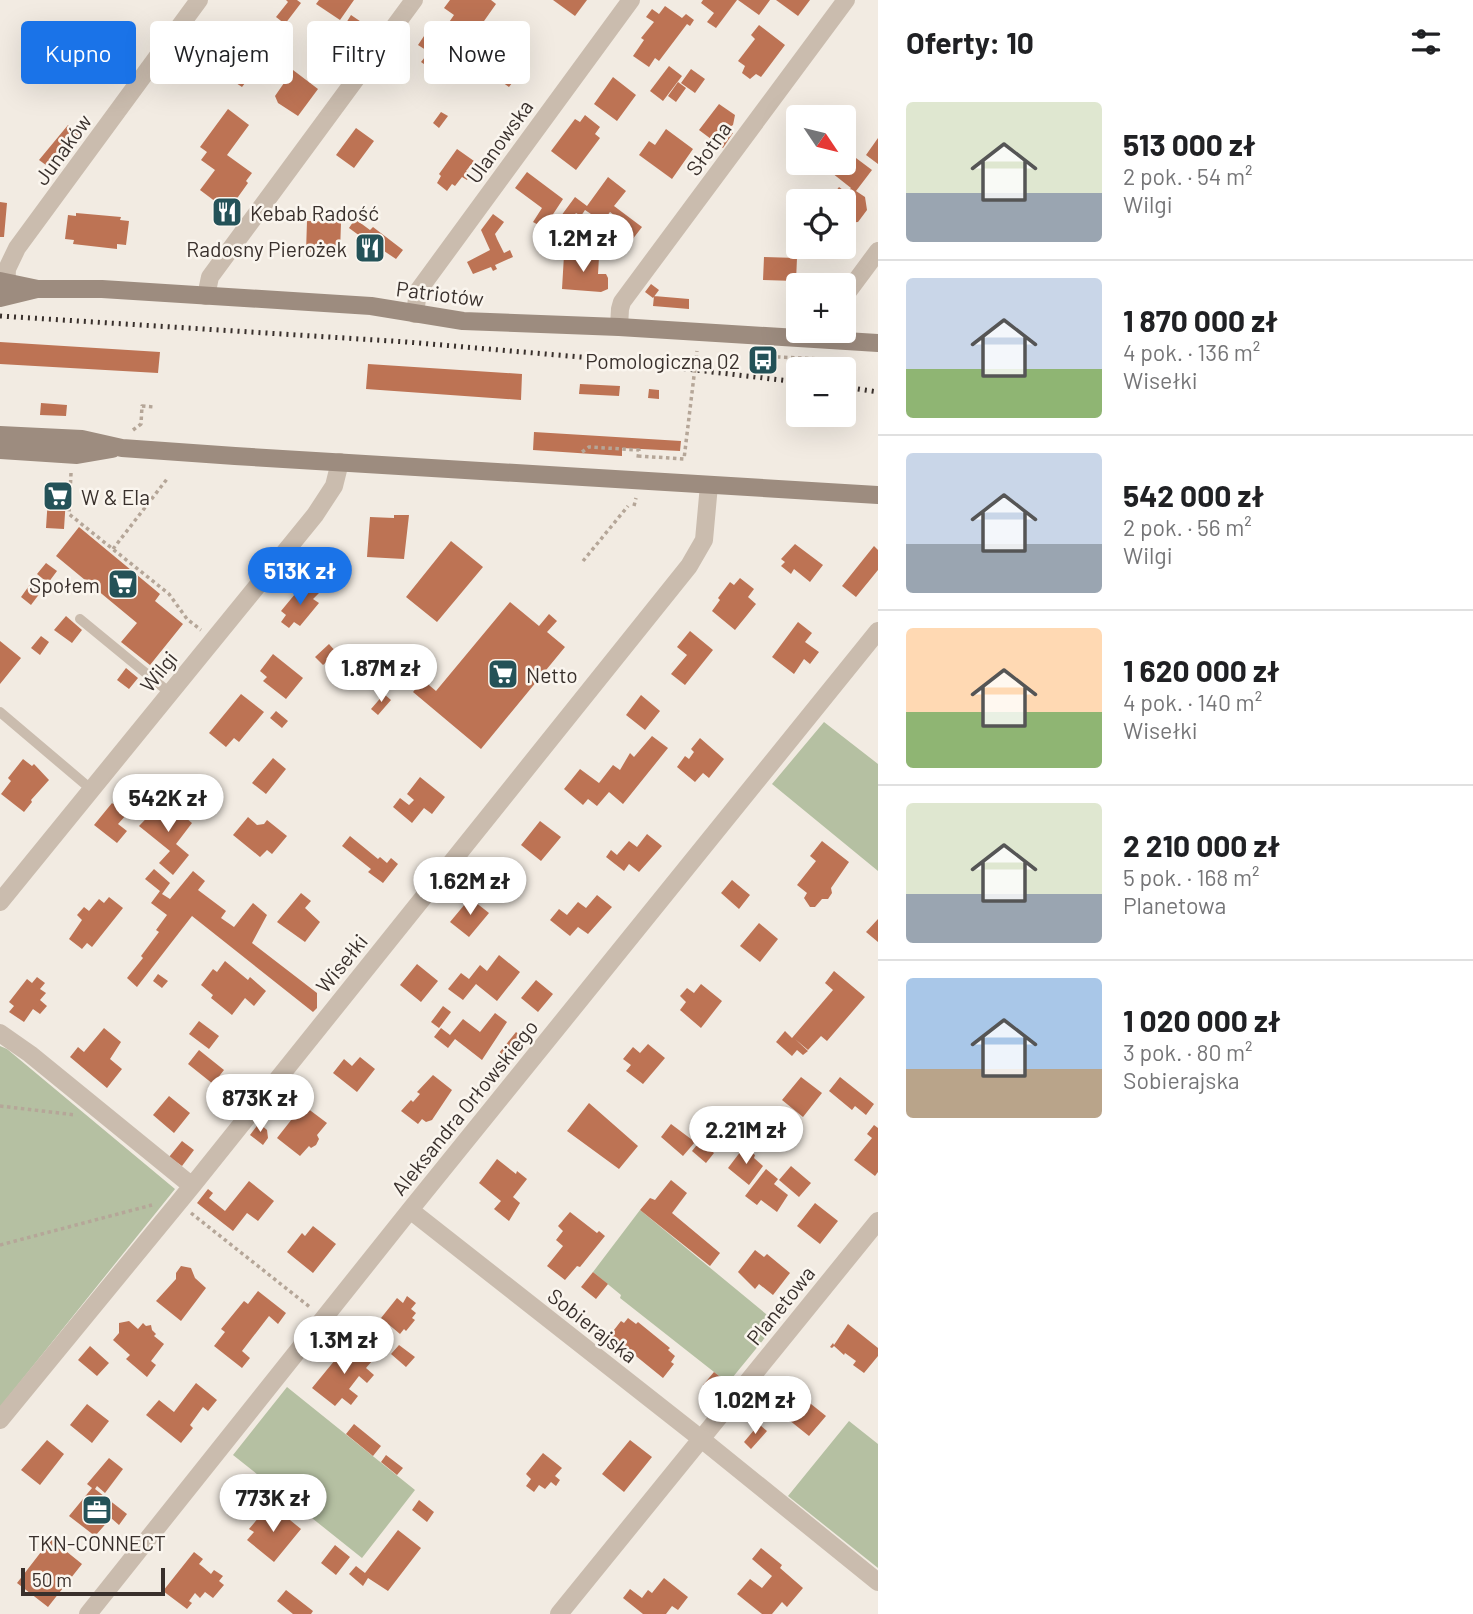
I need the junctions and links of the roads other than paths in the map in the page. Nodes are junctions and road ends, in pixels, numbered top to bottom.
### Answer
1 (199, 0) edge
2 (414, 0) edge
3 (631, 0) edge
4 (846, 0) edge
5 (878, 251) edge
6 (856, 281) edge
7 (3, 289) edge
8 (206, 296) junction
9 (415, 314) junction
10 (619, 327) junction
11 (786, 334) edge
12 (856, 340) edge
13 (878, 343) edge
14 (0, 435) edge
15 (122, 448) junction
16 (0, 450) edge
17 (340, 463) junction
18 (709, 485) junction
19 (878, 495) edge
20 (80, 619) dead end
21 (878, 631) edge
22 (170, 693) junction
23 (0, 712) edge
24 (92, 790) junction
25 (1, 898) edge
26 (0, 1033) edge
27 (192, 1186) junction
28 (410, 1210) junction
29 (878, 1221) edge
30 (0, 1420) edge
31 (700, 1438) junction
32 (878, 1582) edge
33 (88, 1614) edge
34 (559, 1614) edge

1 - 7 street, Junaków
2 - 8 street
3 - 9 street, Ulanowska
4 - 10 street, Słotna
5 - 6 street
7 - 8 main road, Patriotów
8 - 9 main road, Patriotów
9 - 10 main road, Patriotów
10 - 11 main road, Patriotów
12 - 13 main road, Patriotów
14 - 15 main road
15 - 16 main road
15 - 17 main road
17 - 18 main road
17 - 22 street, Wilgi
18 - 19 main road
18 - 27 street, Wisełki
20 - 22 lane
21 - 28 street, Aleksandra Orłowskiego
22 - 24 street, Wilgi
23 - 24 lane
24 - 25 street, Wilgi
26 - 27 street
27 - 30 street, Wisełki
28 - 31 street, Sobierajska
28 - 33 street, Aleksandra Orłowskiego
29 - 31 street, Planetowa
31 - 32 street, Sobierajska
31 - 34 street, Planetowa

